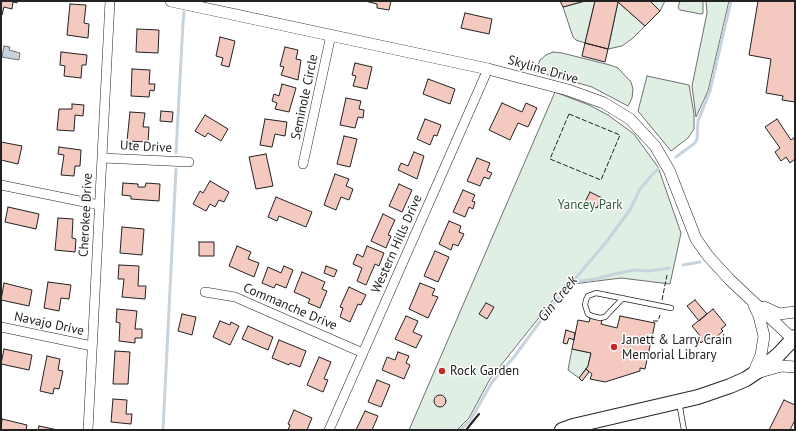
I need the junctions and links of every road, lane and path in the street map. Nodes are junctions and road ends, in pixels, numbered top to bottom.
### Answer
1 (110, 1) edge
2 (171, 1) edge
3 (332, 35) junction
4 (488, 69) junction
5 (102, 158) junction
6 (189, 162) dead end
7 (303, 164) dead end
8 (1, 185) edge
9 (99, 205) junction
10 (205, 292) dead end
11 (623, 298) junction
12 (750, 298) junction
13 (671, 308) dead end
14 (795, 312) edge
15 (1, 327) edge
16 (794, 339) edge
17 (92, 346) junction
18 (363, 353) junction
19 (795, 367) edge
20 (754, 374) junction
21 (679, 402) junction
22 (88, 430) edge
23 (329, 430) edge
24 (562, 430) edge
25 (684, 430) edge

1 - 5 street, Cherokee Drive
2 - 3 street, Skyline Drive
3 - 4 street, Skyline Drive
3 - 7 street, Seminole Circle
4 - 12 street, Skyline Drive
4 - 18 street, Western Hills Drive
5 - 6 street, Ute Drive
5 - 9 street, Cherokee Drive
8 - 9 street
9 - 17 street, Cherokee Drive
10 - 18 street, Commanche Drive
11 - 11 lane
11 - 13 lane
12 - 14 street
12 - 16 street, Skyline Drive
12 - 20 street
15 - 17 street, Navajo Drive
16 - 20 main road
17 - 22 street, Cherokee Drive
18 - 23 street, Western Hills Drive
19 - 20 street
20 - 21 main road
21 - 24 main road
21 - 25 lane

